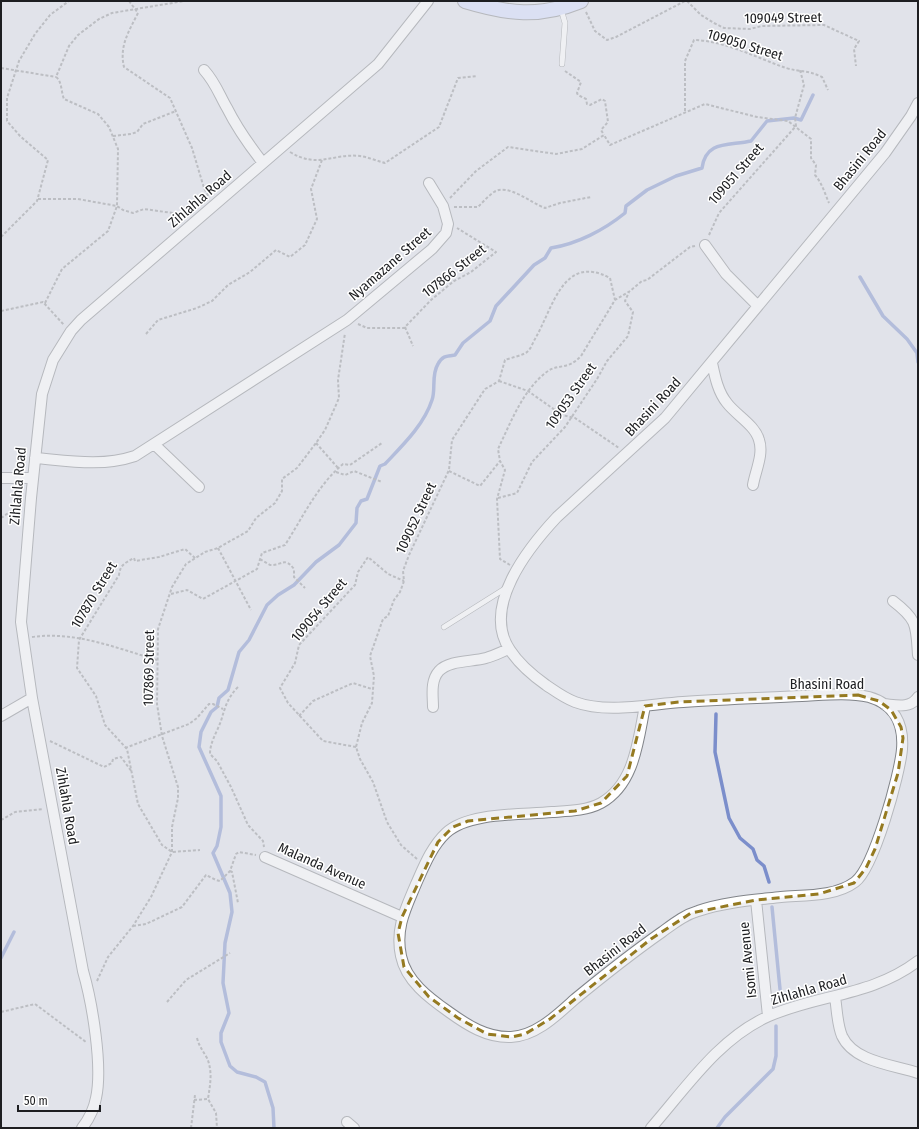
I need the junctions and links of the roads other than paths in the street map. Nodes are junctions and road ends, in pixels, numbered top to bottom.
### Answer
1 (428, 1) edge
2 (465, 1) edge
3 (583, 5) edge
4 (561, 9) junction
5 (562, 64) road end
6 (204, 70) dead end
7 (918, 103) edge
8 (264, 163) junction
9 (429, 183) dead end
10 (705, 245) road end
11 (758, 306) junction
12 (712, 363) junction
13 (154, 444) junction
14 (35, 458) junction
15 (1, 478) edge
16 (33, 478) junction
17 (753, 485) dead end
18 (199, 487) dead end
19 (509, 587) junction
20 (893, 602) dead end
21 (444, 626) dead end
22 (509, 649) junction
23 (918, 655) edge
24 (918, 697) edge
25 (32, 698) junction
26 (884, 704) junction
27 (645, 706) junction
28 (433, 707) dead end
29 (1, 716) edge
30 (265, 857) road end
31 (756, 900) junction
32 (402, 917) junction
33 (918, 961) edge
34 (835, 997) junction
35 (768, 1016) junction
36 (918, 1072) edge
37 (82, 1128) edge
38 (651, 1128) edge

1 - 8 street, Zihlahla Road
2 - 4 street
3 - 4 street
4 - 5 lane
6 - 8 street
7 - 11 street, Bhasini Road
8 - 14 street, Zihlahla Road
9 - 13 street, Nyamazane Street
10 - 11 street
11 - 12 street, Bhasini Road
12 - 17 street
12 - 19 street, Bhasini Road
13 - 14 street, Nyamazane Street
13 - 18 street
14 - 16 street, Zihlahla Road
15 - 16 street
16 - 25 street, Zihlahla Road
19 - 21 lane
19 - 22 street, Bhasini Road
20 - 23 street
22 - 27 street, Bhasini Road
22 - 28 street
24 - 26 street
25 - 29 street
25 - 37 street, Zihlahla Road
26 - 27 street, Bhasini Road
26 - 31 street, Bhasini Road
27 - 32 street, Bhasini Road
30 - 32 street, Malanda Avenue
31 - 32 street, Bhasini Road
31 - 35 street, Isomi Avenue
33 - 34 street, Zihlahla Road
34 - 35 street, Zihlahla Road
34 - 36 street
35 - 38 street, Zihlahla Road

